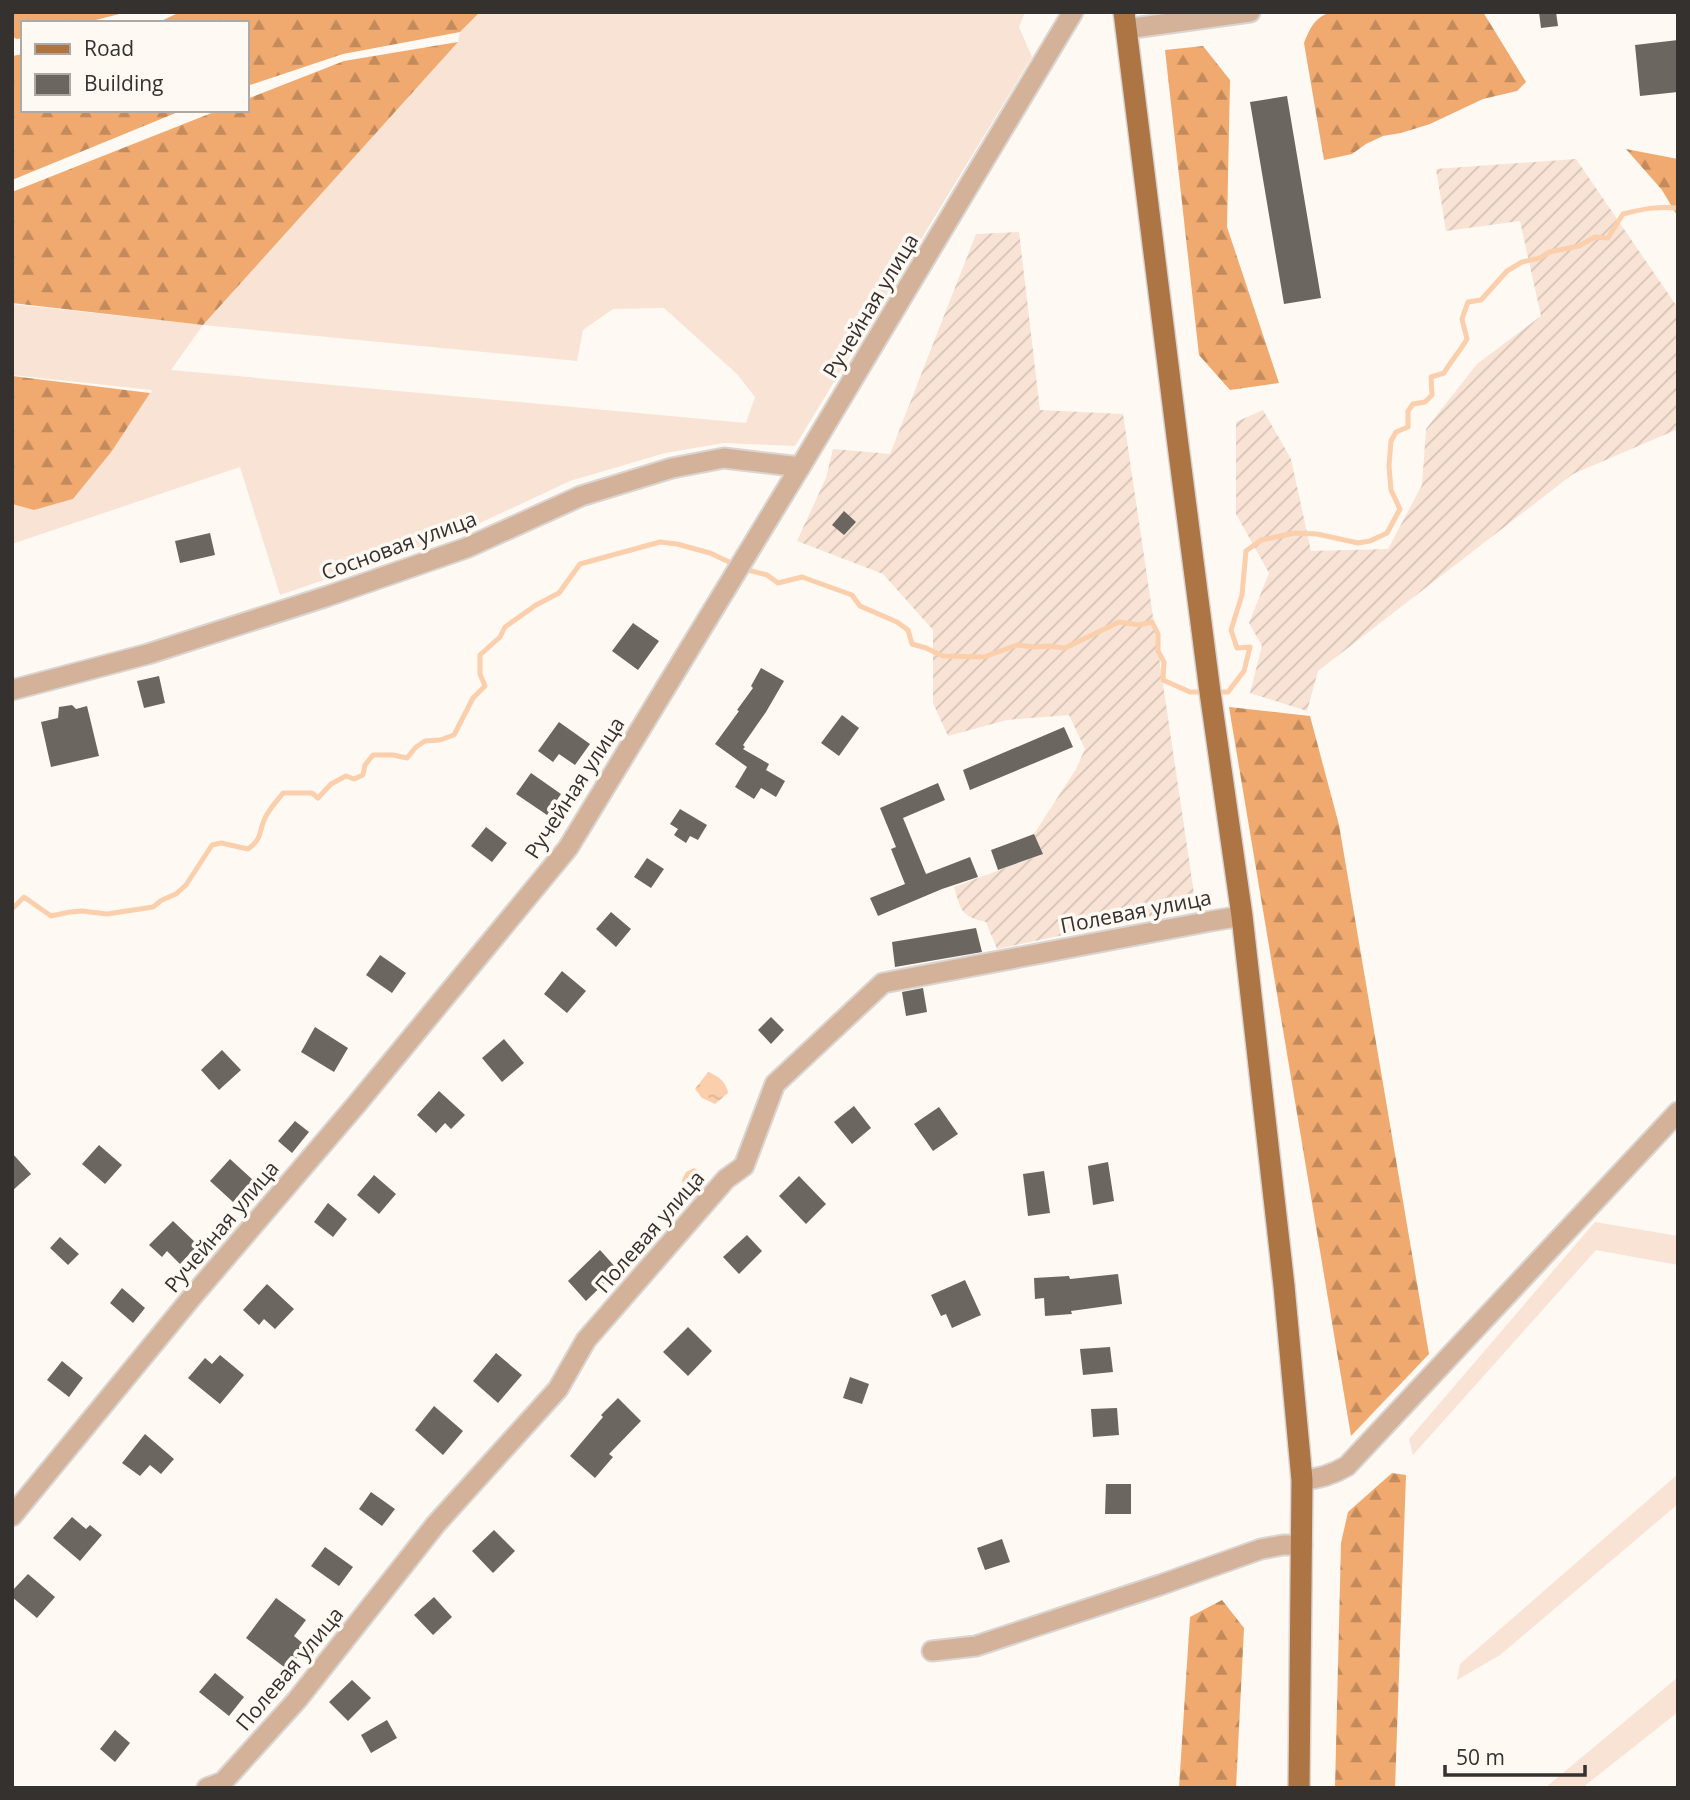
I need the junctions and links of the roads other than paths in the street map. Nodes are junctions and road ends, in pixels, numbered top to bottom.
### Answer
1 (1073, 12) edge
2 (1250, 12) edge
3 (1125, 21) edge
4 (800, 467) junction
5 (12, 690) edge
6 (1242, 916) junction
7 (1678, 1112) edge
8 (1302, 1480) junction
9 (12, 1516) edge
10 (1302, 1545) junction
11 (932, 1651) dead end
12 (207, 1788) edge
13 (1299, 1788) edge

1 - 4 street, Ручейная улица
2 - 3 street
3 - 6 main road
4 - 5 street, Сосновая улица
4 - 9 street, Ручейная улица
6 - 8 main road
6 - 12 street, Полевая улица
7 - 8 street
8 - 10 main road
10 - 11 street
10 - 13 main road

